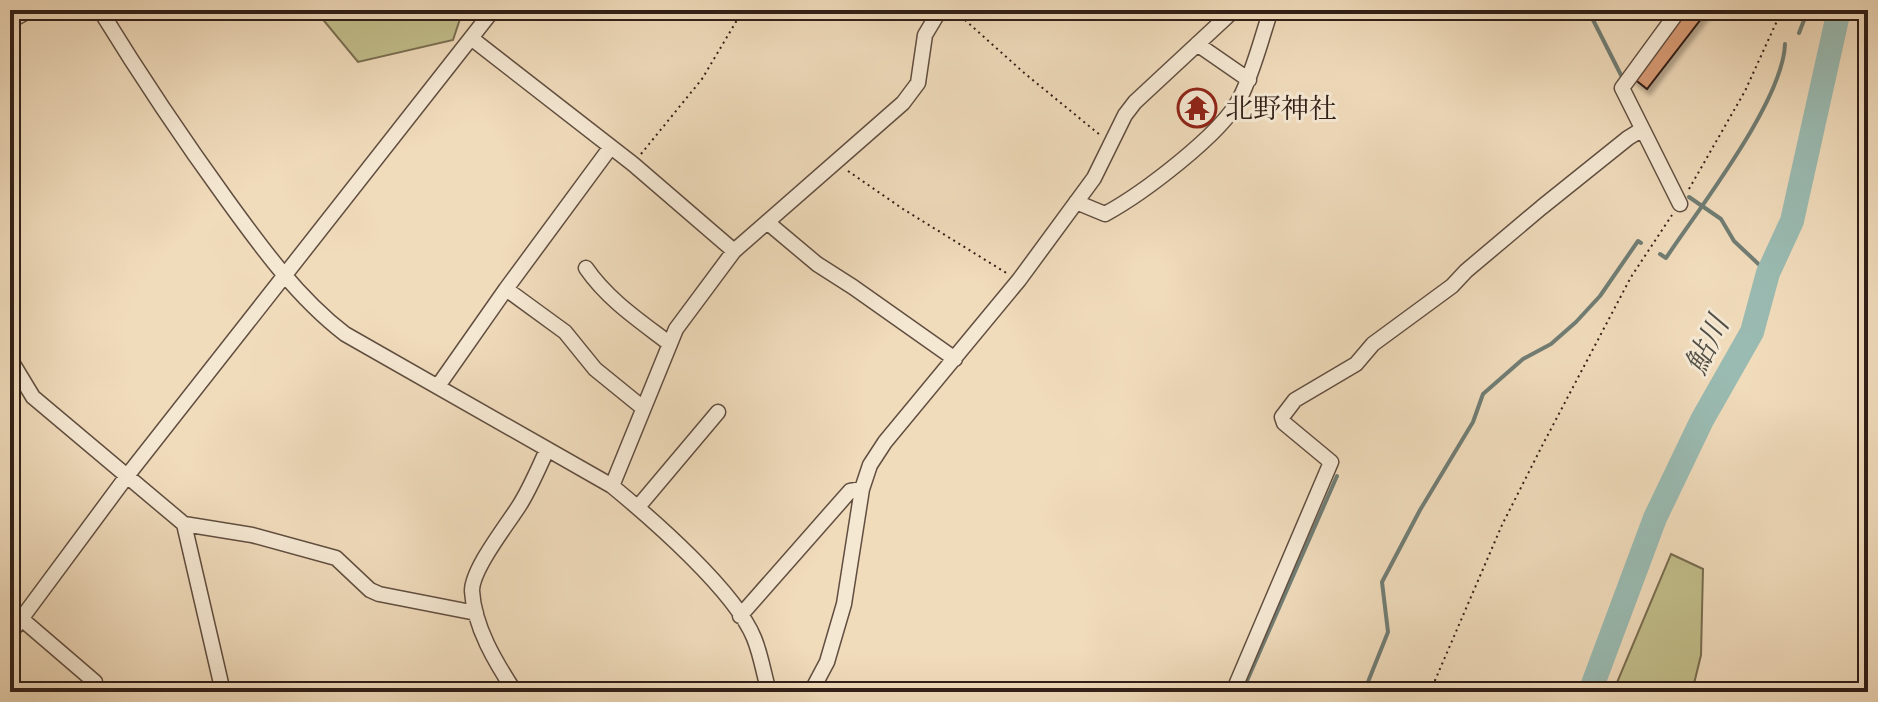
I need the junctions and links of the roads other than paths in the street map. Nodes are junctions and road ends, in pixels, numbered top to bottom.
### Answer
1 (30, 10) edge
2 (100, 10) edge
3 (493, 10) edge
4 (940, 10) edge
5 (1234, 10) edge
6 (1271, 10) edge
7 (1679, 10) edge
8 (10, 21) edge
9 (471, 38) junction
10 (1197, 44) junction
11 (1249, 80) junction
12 (1641, 130) junction
13 (610, 148) junction
14 (1076, 202) junction
15 (1680, 204) road end
16 (767, 222) junction
17 (734, 251) junction
18 (586, 268) dead end
19 (286, 276) junction
20 (506, 289) junction
21 (670, 344) junction
22 (10, 359) edge
23 (955, 359) junction
24 (438, 386) junction
25 (643, 408) junction
26 (718, 412) dead end
27 (547, 450) junction
28 (127, 476) junction
29 (612, 486) junction
30 (862, 489) junction
31 (638, 507) junction
32 (184, 524) junction
33 (476, 613) junction
34 (16, 614) edge
35 (740, 616) junction
36 (10, 634) edge
37 (818, 689) edge
38 (96, 692) edge
39 (223, 692) edge
40 (515, 692) edge
41 (769, 692) edge
42 (1233, 692) edge

1 - 8 street
2 - 19 street
3 - 9 street
4 - 16 street
5 - 10 street
6 - 11 street
7 - 12 street
9 - 13 street
9 - 19 street
10 - 11 street
10 - 14 street
11 - 14 street
12 - 15 street
12 - 42 street
13 - 17 street
13 - 20 street
14 - 23 street
16 - 17 street
16 - 23 street
17 - 21 street
18 - 21 street
19 - 24 street
19 - 28 street
20 - 24 street
20 - 25 street
21 - 25 street
22 - 28 street
23 - 30 street
24 - 27 street
25 - 29 street
26 - 31 street
27 - 29 street
27 - 33 street
28 - 32 street
28 - 34 street
29 - 31 street
30 - 35 street
30 - 37 street
31 - 35 street
32 - 33 street
32 - 39 street
33 - 40 street
34 - 36 street
34 - 38 street
35 - 41 street

